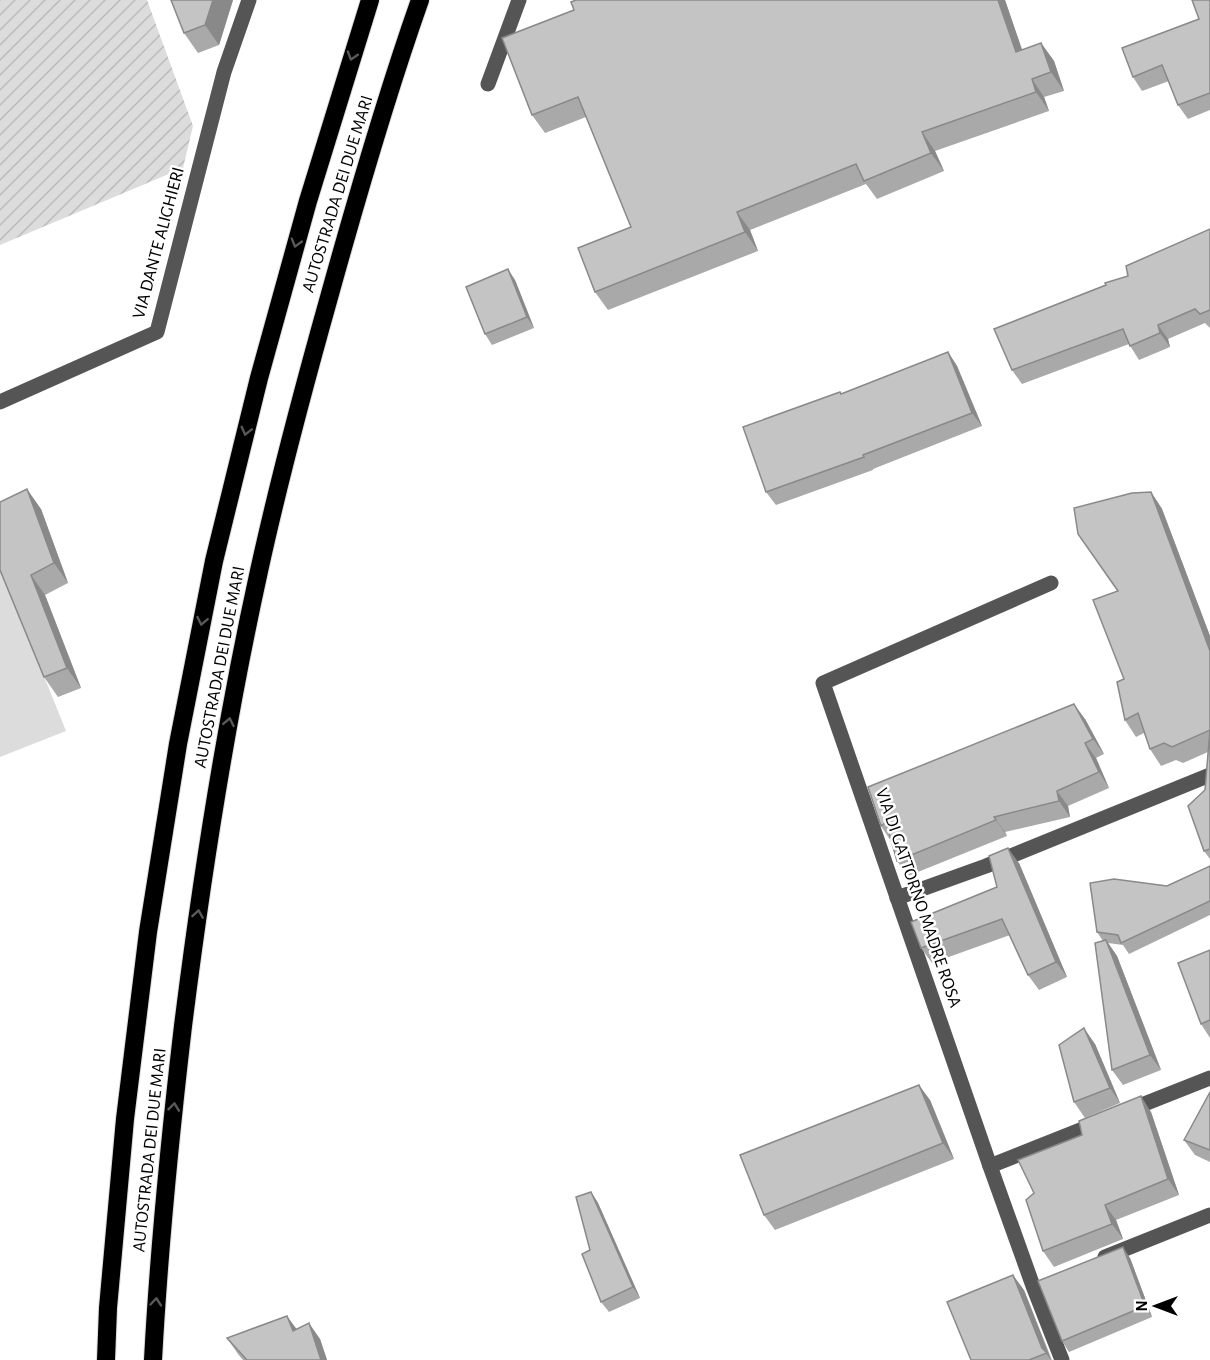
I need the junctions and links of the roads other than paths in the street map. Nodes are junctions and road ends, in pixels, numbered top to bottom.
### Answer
1 (249, 0) edge
2 (370, 0) edge
3 (420, 0) edge
4 (519, 0) edge
5 (488, 84) dead end
6 (0, 402) edge
7 (1051, 583) dead end
8 (1210, 775) edge
9 (897, 898) junction
10 (1210, 1078) edge
11 (990, 1166) junction
12 (1210, 1215) edge
13 (1088, 1264) edge
14 (106, 1360) edge
15 (153, 1360) edge
16 (1062, 1360) edge

1 - 6 street, VIA DANTE ALIGHIERI
2 -> 14 highway, AUTOSTRADA DEI DUE MARI
15 -> 3 highway, AUTOSTRADA DEI DUE MARI
4 - 5 street
7 - 9 street, VIA DI GATTORNO MADRE ROSA
8 - 9 street
9 - 11 street, VIA DI GATTORNO MADRE ROSA
10 - 11 street
11 - 16 street, VIA DI GATTORNO MADRE ROSA
12 - 13 street

